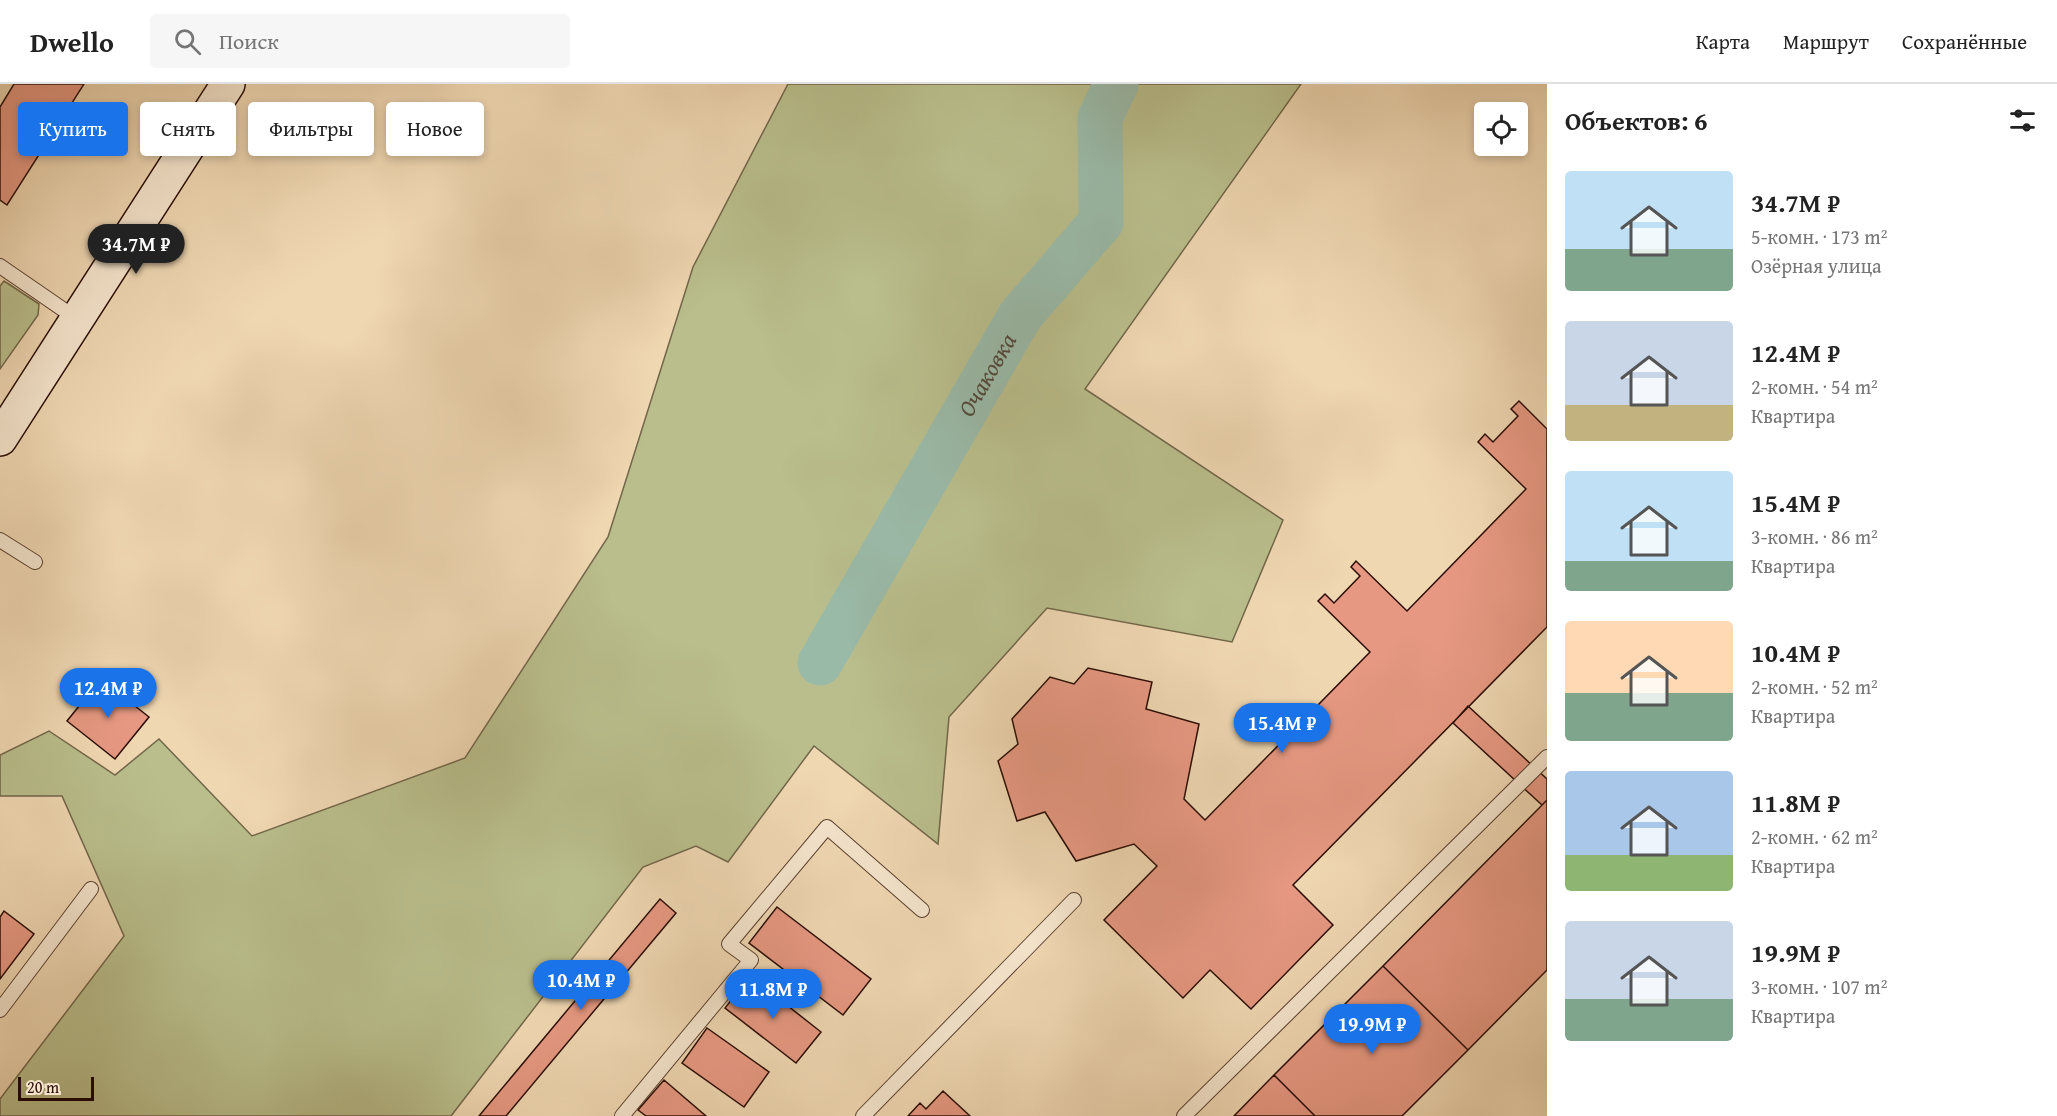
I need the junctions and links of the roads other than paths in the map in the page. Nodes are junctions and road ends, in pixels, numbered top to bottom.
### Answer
1 (228, 84) edge
2 (0, 266) edge
3 (77, 319) junction
4 (0, 439) edge
5 (0, 540) edge
6 (35, 562) dead end
7 (1547, 757) edge
8 (91, 889) dead end
9 (1074, 900) dead end
10 (922, 910) dead end
11 (0, 1010) edge
12 (622, 1116) edge
13 (863, 1116) edge
14 (1184, 1116) edge

1 - 3 street
2 - 3 lane
3 - 4 street
5 - 6 lane
7 - 14 lane
8 - 11 lane
9 - 13 lane
10 - 12 lane

